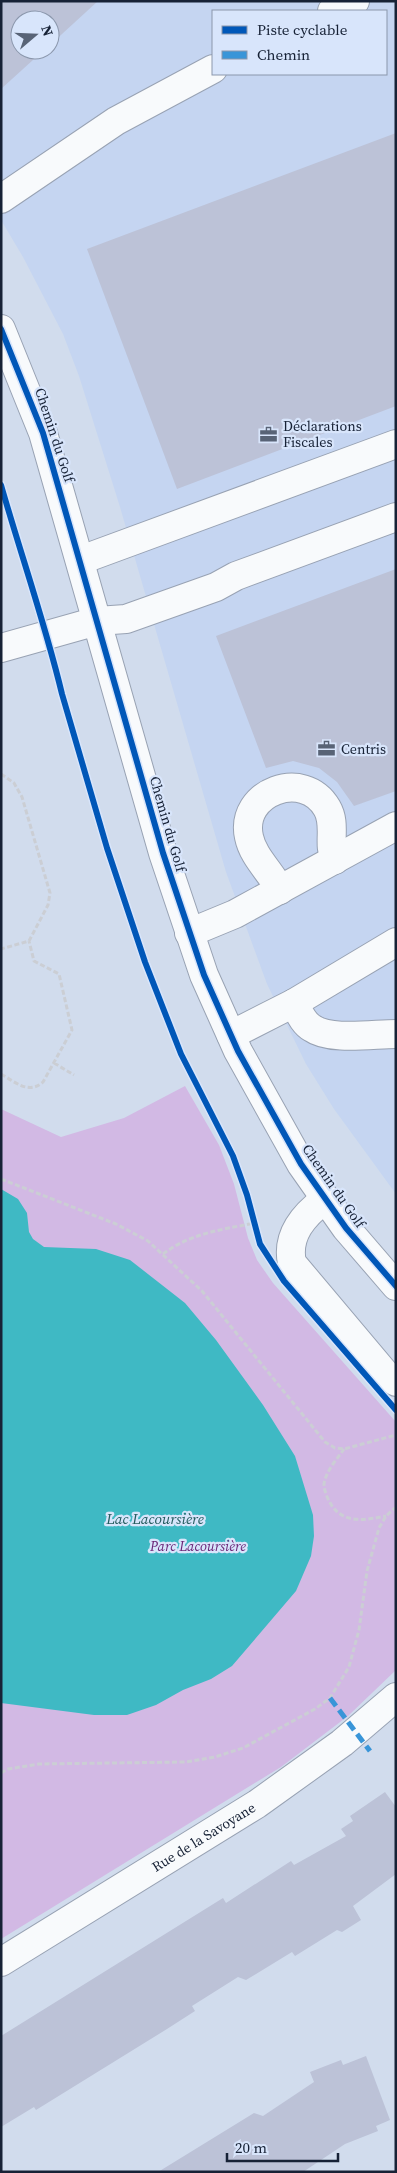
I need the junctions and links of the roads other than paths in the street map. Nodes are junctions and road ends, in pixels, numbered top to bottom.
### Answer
1 (354, 1) edge
2 (334, 10) edge
3 (212, 70) edge
4 (1, 199) edge
5 (1, 329) edge
6 (396, 444) edge
7 (396, 517) edge
8 (80, 560) junction
9 (97, 621) junction
10 (1, 648) edge
11 (396, 826) edge
12 (335, 860) junction
13 (280, 890) junction
14 (188, 933) junction
15 (396, 942) edge
16 (294, 1003) junction
17 (396, 1034) edge
18 (231, 1035) junction
19 (324, 1200) junction
20 (396, 1286) edge
21 (396, 1382) edge
22 (396, 1697) edge
23 (1, 1962) edge

1 - 2 street
3 - 4 street
5 - 8 street, Chemin du Golf
6 - 8 street
7 - 9 street
8 - 9 street, Chemin du Golf
9 - 10 street
9 - 14 street, Chemin du Golf
11 - 12 street
12 - 13 street
12 - 13 street
13 - 14 street
14 - 18 street, Chemin du Golf
15 - 16 street
16 - 17 street
16 - 18 street
18 - 19 street, Chemin du Golf
19 - 20 street, Chemin du Golf
19 - 21 street
22 - 23 street, Rue de la Savoyane

